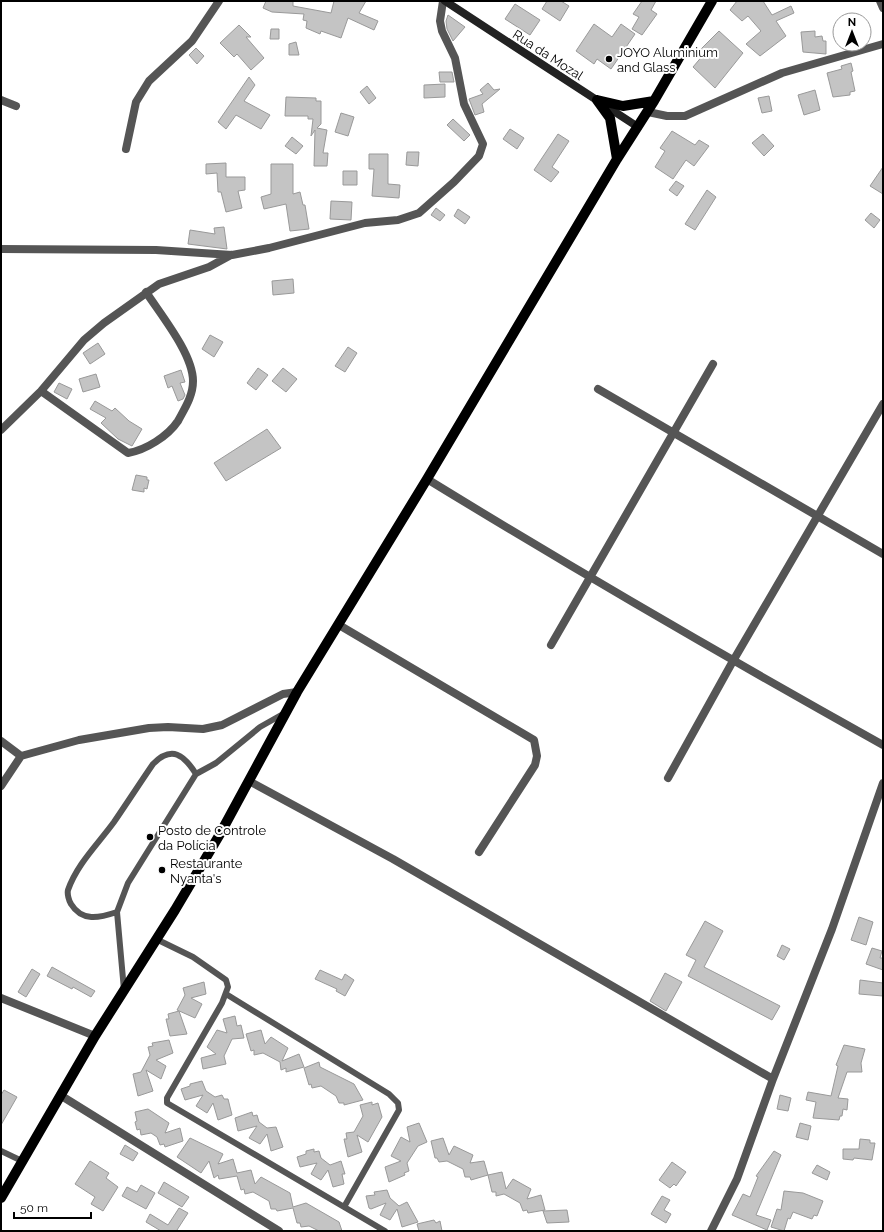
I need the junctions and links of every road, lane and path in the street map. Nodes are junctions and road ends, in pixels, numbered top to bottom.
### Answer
1 (219, 1) edge
2 (444, 1) edge
3 (712, 1) edge
4 (880, 1) edge
5 (883, 8) edge
6 (883, 44) edge
7 (1, 100) edge
8 (597, 100) junction
9 (654, 101) junction
10 (16, 106) dead end
11 (648, 112) junction
12 (638, 127) junction
13 (126, 149) dead end
14 (617, 159) junction
15 (1, 249) edge
16 (232, 255) junction
17 (146, 292) junction
18 (713, 364) dead end
19 (598, 389) dead end
20 (41, 391) junction
21 (883, 404) edge
22 (1, 430) edge
23 (673, 433) junction
24 (427, 479) junction
25 (818, 515) junction
26 (883, 554) edge
27 (590, 578) junction
28 (338, 625) junction
29 (551, 645) dead end
30 (733, 661) junction
31 (297, 692) junction
32 (286, 712) junction
33 (1, 741) edge
34 (883, 745) edge
35 (21, 756) junction
36 (196, 774) junction
37 (668, 778) dead end
38 (249, 781) junction
39 (883, 783) edge
40 (1, 786) edge
41 (479, 852) dead end
42 (117, 912) junction
43 (156, 939) junction
44 (124, 990) junction
45 (226, 994) junction
46 (1, 998) edge
47 (95, 1036) junction
48 (773, 1079) junction
49 (60, 1094) junction
50 (1, 1151) edge
51 (22, 1160) junction
52 (1, 1198) edge
53 (344, 1207) junction
54 (279, 1231) edge
55 (385, 1231) edge
56 (711, 1231) edge

1 - 13 street
2 - 8 main road, Rua da Mozal
2 - 16 street
3 - 9 main road
4 - 5 street
6 - 11 street
7 - 10 street
8 - 9 main road
8 - 12 main road, Rua da Mozal
8 - 14 main road
9 - 11 main road
11 - 12 main road
12 - 14 main road
14 - 24 main road
15 - 16 street
16 - 17 street
17 - 20 street
17 - 20 street
18 - 23 street
19 - 23 street
20 - 22 street
21 - 25 street
23 - 25 street
23 - 27 street
24 - 27 street
24 - 28 main road
25 - 26 street
25 - 30 street
27 - 29 street
27 - 30 street
28 - 31 main road
28 - 41 street
30 - 34 street
30 - 37 street
31 - 32 main road
31 - 35 street
32 - 36 lane
32 - 38 main road
33 - 35 street
35 - 40 street
36 - 42 lane
36 - 42 lane
38 - 43 main road
38 - 48 street
39 - 48 street
42 - 44 lane
43 - 44 main road
43 - 45 lane
44 - 47 main road
45 - 53 lane
45 - 53 lane
46 - 47 street
47 - 49 main road
48 - 56 street
49 - 51 main road
49 - 54 street
50 - 51 lane
51 - 52 main road
53 - 55 lane

